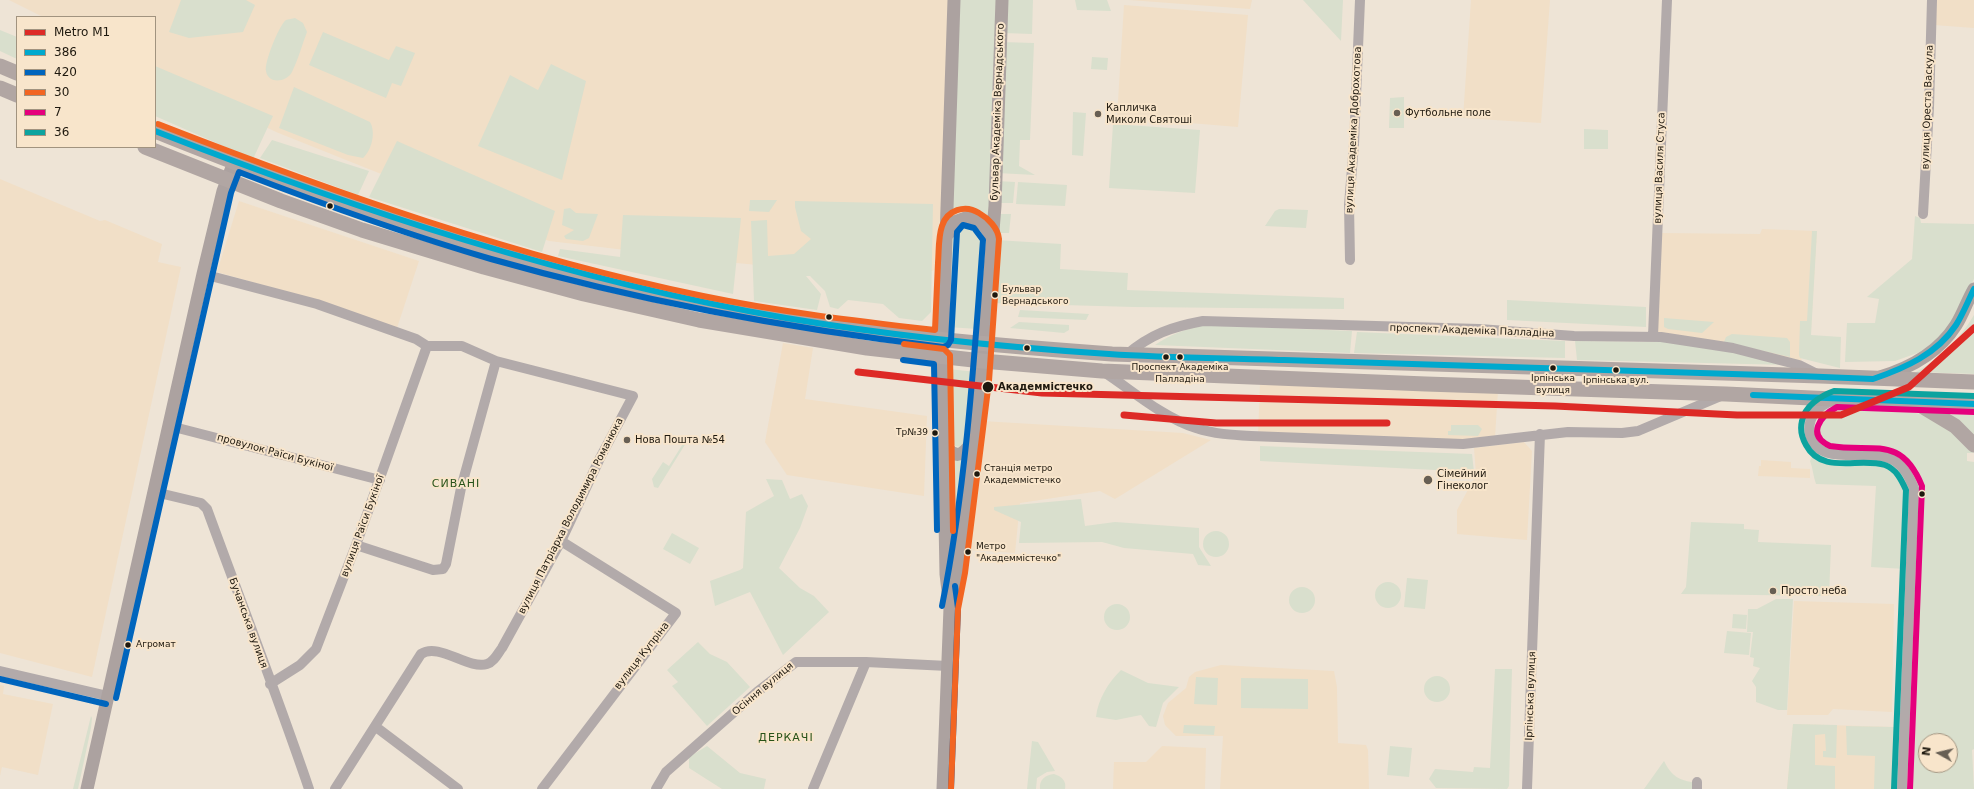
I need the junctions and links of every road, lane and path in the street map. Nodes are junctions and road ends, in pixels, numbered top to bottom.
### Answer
1 (954, 0) edge
2 (1002, 0) edge
3 (1360, 0) edge
4 (1666, 0) edge
5 (1932, 0) edge
6 (0, 66) edge
7 (16, 73) edge
8 (0, 88) edge
9 (16, 95) edge
10 (156, 131) edge
11 (148, 148) edge
12 (234, 162) junction
13 (227, 179) junction
14 (1923, 214) dead end
15 (991, 238) junction
16 (947, 242) junction
17 (1350, 260) dead end
18 (203, 274) junction
19 (1974, 289) edge
20 (1653, 336) junction
21 (943, 339) junction
22 (984, 344) junction
23 (427, 346) junction
24 (1126, 355) junction
25 (942, 357) junction
26 (496, 361) junction
27 (982, 361) junction
28 (1102, 371) junction
29 (1820, 376) junction
30 (1873, 379) junction
31 (1974, 382) edge
32 (1726, 394) junction
33 (1835, 399) junction
34 (1918, 403) junction
35 (1974, 404) edge
36 (170, 426) junction
37 (944, 430) junction
38 (1540, 434) junction
39 (973, 440) junction
40 (1974, 445) edge
41 (380, 480) junction
42 (155, 492) junction
43 (561, 541) junction
44 (356, 545) junction
45 (950, 608) junction
46 (866, 662) junction
47 (948, 666) junction
48 (0, 672) edge
49 (270, 684) junction
50 (108, 696) junction
51 (376, 727) junction
52 (87, 789) edge
53 (309, 789) edge
54 (335, 789) edge
55 (458, 789) edge
56 (542, 789) edge
57 (656, 789) edge
58 (813, 789) edge
59 (943, 789) edge
60 (1528, 789) edge
61 (1902, 789) edge

1 - 16 main road
2 - 15 main road, бульвар Академіка Вернадського
3 - 17 street, вулиця Академіка Доброхотова
4 - 20 street, вулиця Василя Стуса
5 - 14 street, вулиця Ореста Васкула
6 - 7 highway
8 - 9 highway
10 - 12 highway, проспект Академіка Палладіна
11 - 13 highway
12 - 13 main road
12 - 21 highway, проспект Академіка Палладіна
13 - 18 main road
13 - 25 highway
15 - 16 main road
15 - 22 main road, бульвар Академіка Вернадського
16 - 21 main road
18 - 23 street
18 - 36 main road
19 - 30 main road
20 - 24 street, проспект Академіка Палладіна
20 - 29 street, проспект Академіка Палладіна
21 - 22 highway, проспект Академіка Палладіна
21 - 25 main road
22 - 24 highway, проспект Академіка Палладіна
22 - 27 main road, бульвар Академіка Вернадського
23 - 26 street
23 - 41 street, вулиця Раїси Букіної
24 - 29 highway, проспект Академіка Палладіна
25 - 27 highway
25 - 37 main road
26 - 43 street, вулиця Патріарха Володимира Романюка
26 - 44 street
27 - 28 highway
27 - 39 main road, бульвар Академіка Вернадського
28 - 32 highway
28 - 38 street
29 - 30 highway, проспект Академіка Палладіна
30 - 31 highway, проспект Академіка Палладіна
32 - 33 highway
32 - 38 street
33 - 34 highway
33 - 61 street
34 - 35 highway
34 - 40 highway
36 - 41 street, провулок Раїси Букіної
36 - 42 main road
37 - 39 main road
37 - 45 main road
38 - 60 street, Ірпінська вулиця
39 - 45 main road, бульвар Академіка Вернадського
41 - 44 street, вулиця Раїси Букіної
42 - 49 street, Бучанська вулиця
42 - 50 main road
43 - 51 street, вулиця Патріарха Володимира Романюка
43 - 56 street, вулиця Купріна
44 - 49 street, вулиця Раїси Букіної
45 - 47 main road
46 - 47 street, Осіння вулиця
46 - 57 street, Осіння вулиця
46 - 58 street
47 - 59 main road
48 - 50 street
49 - 53 street, Бучанська вулиця
50 - 52 main road
51 - 54 street, вулиця Патріарха Володимира Романюка
51 - 55 street

